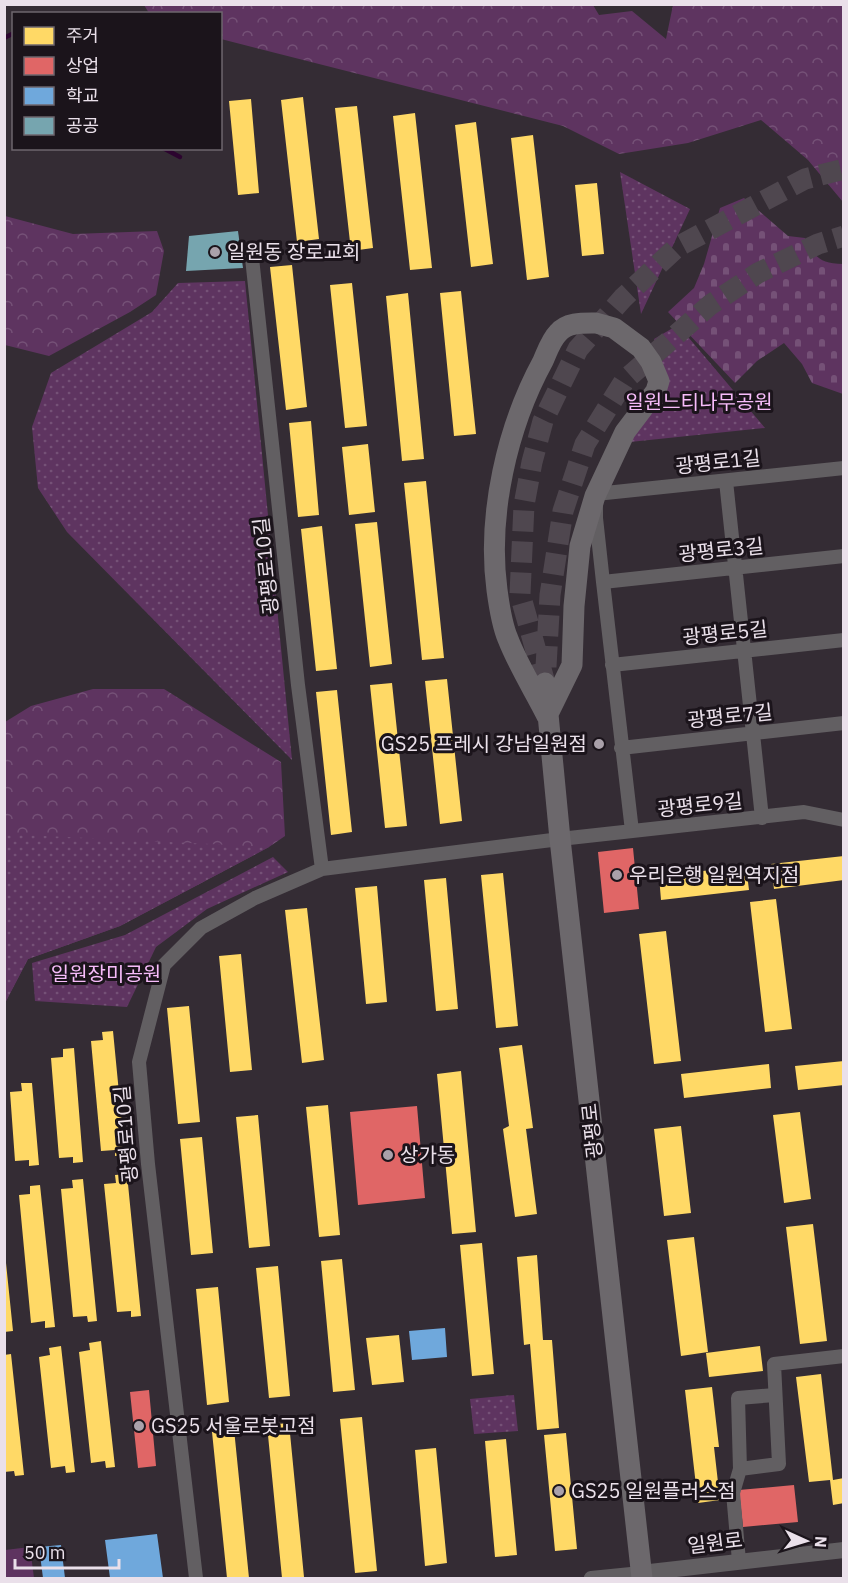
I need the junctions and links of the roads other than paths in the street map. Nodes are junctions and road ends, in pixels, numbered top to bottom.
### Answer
1 (252, 258) dead end
2 (843, 468) edge
3 (726, 481) junction
4 (843, 556) edge
5 (735, 568) junction
6 (603, 582) junction
7 (843, 640) edge
8 (744, 651) junction
9 (612, 665) junction
10 (545, 683) tunnel mouth
11 (547, 716) junction
12 (843, 723) edge
13 (753, 734) junction
14 (621, 748) junction
15 (762, 818) junction
16 (843, 820) edge
17 (632, 831) junction
18 (560, 839) junction
19 (322, 869) junction
20 (843, 1356) edge
21 (775, 1395) junction
22 (740, 1469) junction
23 (843, 1550) edge
24 (739, 1561) junction
25 (641, 1576) edge
26 (196, 1578) edge
27 (591, 1578) edge

1 - 19 street, 광평로10길
2 - 3 street, 광평로1길
3 - 5 street
3 - 6 street, 광평로1길
4 - 5 street, 광평로3길
5 - 6 street, 광평로3길
5 - 8 street
6 - 9 street
7 - 8 street, 광평로5길
8 - 9 street, 광평로5길
8 - 13 street
9 - 14 street
10 - 11 main road, 광평로
11 - 11 main road
11 - 18 main road, 광평로
12 - 13 street, 광평로7길
13 - 14 street, 광평로7길
13 - 15 street
14 - 17 street
15 - 16 street, 광평로9길
15 - 17 street, 광평로9길
17 - 18 street, 광평로9길
18 - 19 street, 광평로10길
18 - 25 main road, 광평로
19 - 26 street, 광평로10길
20 - 21 street
21 - 22 street
21 - 22 street
22 - 24 street
23 - 24 street, 일원로
24 - 25 street, 일원로
25 - 27 street, 일원로

